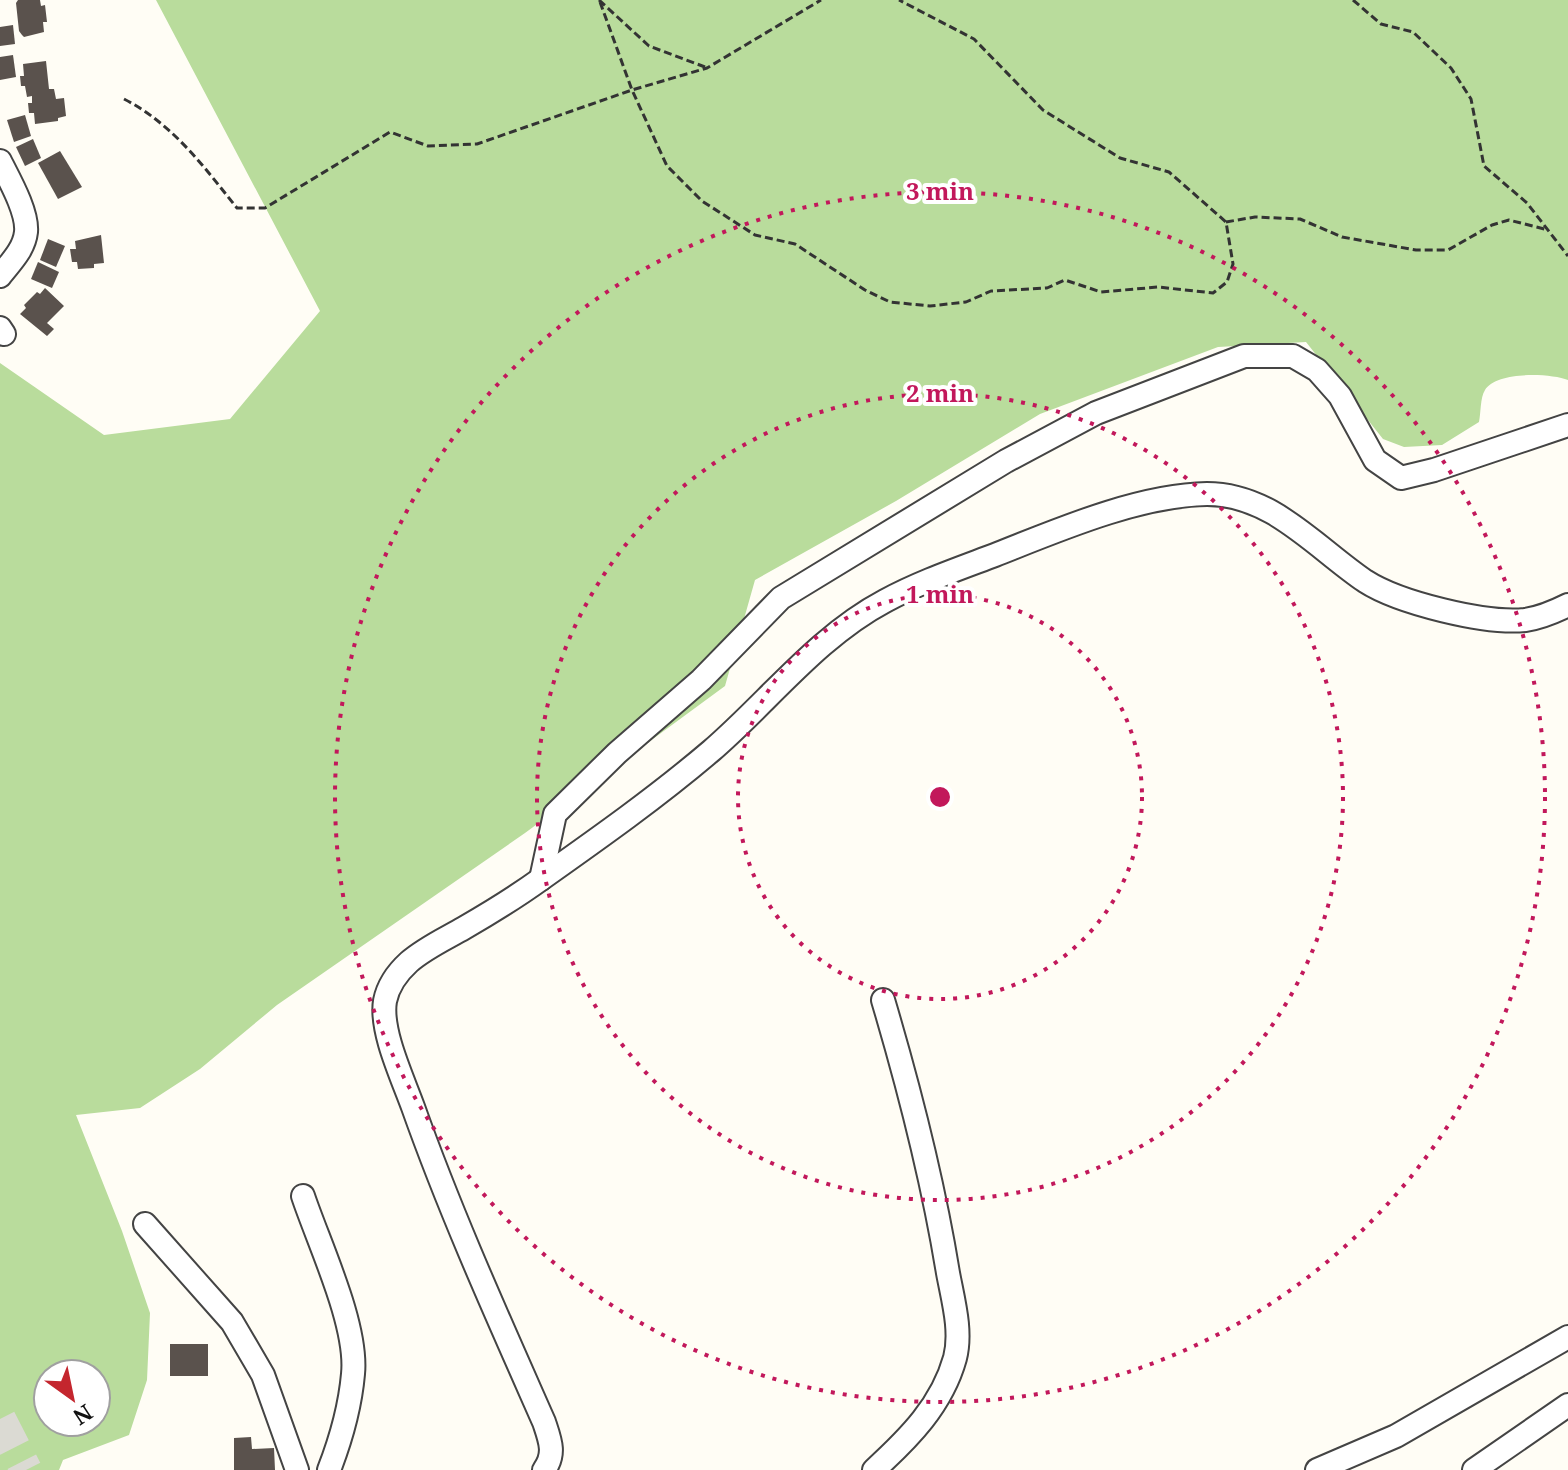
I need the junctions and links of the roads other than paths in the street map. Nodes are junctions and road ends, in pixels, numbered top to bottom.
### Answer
1 (0, 161) edge
2 (0, 276) edge
3 (1568, 425) edge
4 (1568, 605) edge
5 (541, 879) junction
6 (883, 1000) dead end
7 (303, 1196) dead end
8 (145, 1224) dead end
9 (1568, 1337) edge
10 (1568, 1405) edge
11 (297, 1470) edge
12 (329, 1470) edge
13 (544, 1470) edge
14 (874, 1470) edge
15 (1317, 1470) edge
16 (1474, 1470) edge

1 - 2 street
3 - 5 street
4 - 5 street
5 - 13 street
6 - 14 street
7 - 12 street
8 - 11 street
9 - 15 street
10 - 16 street

